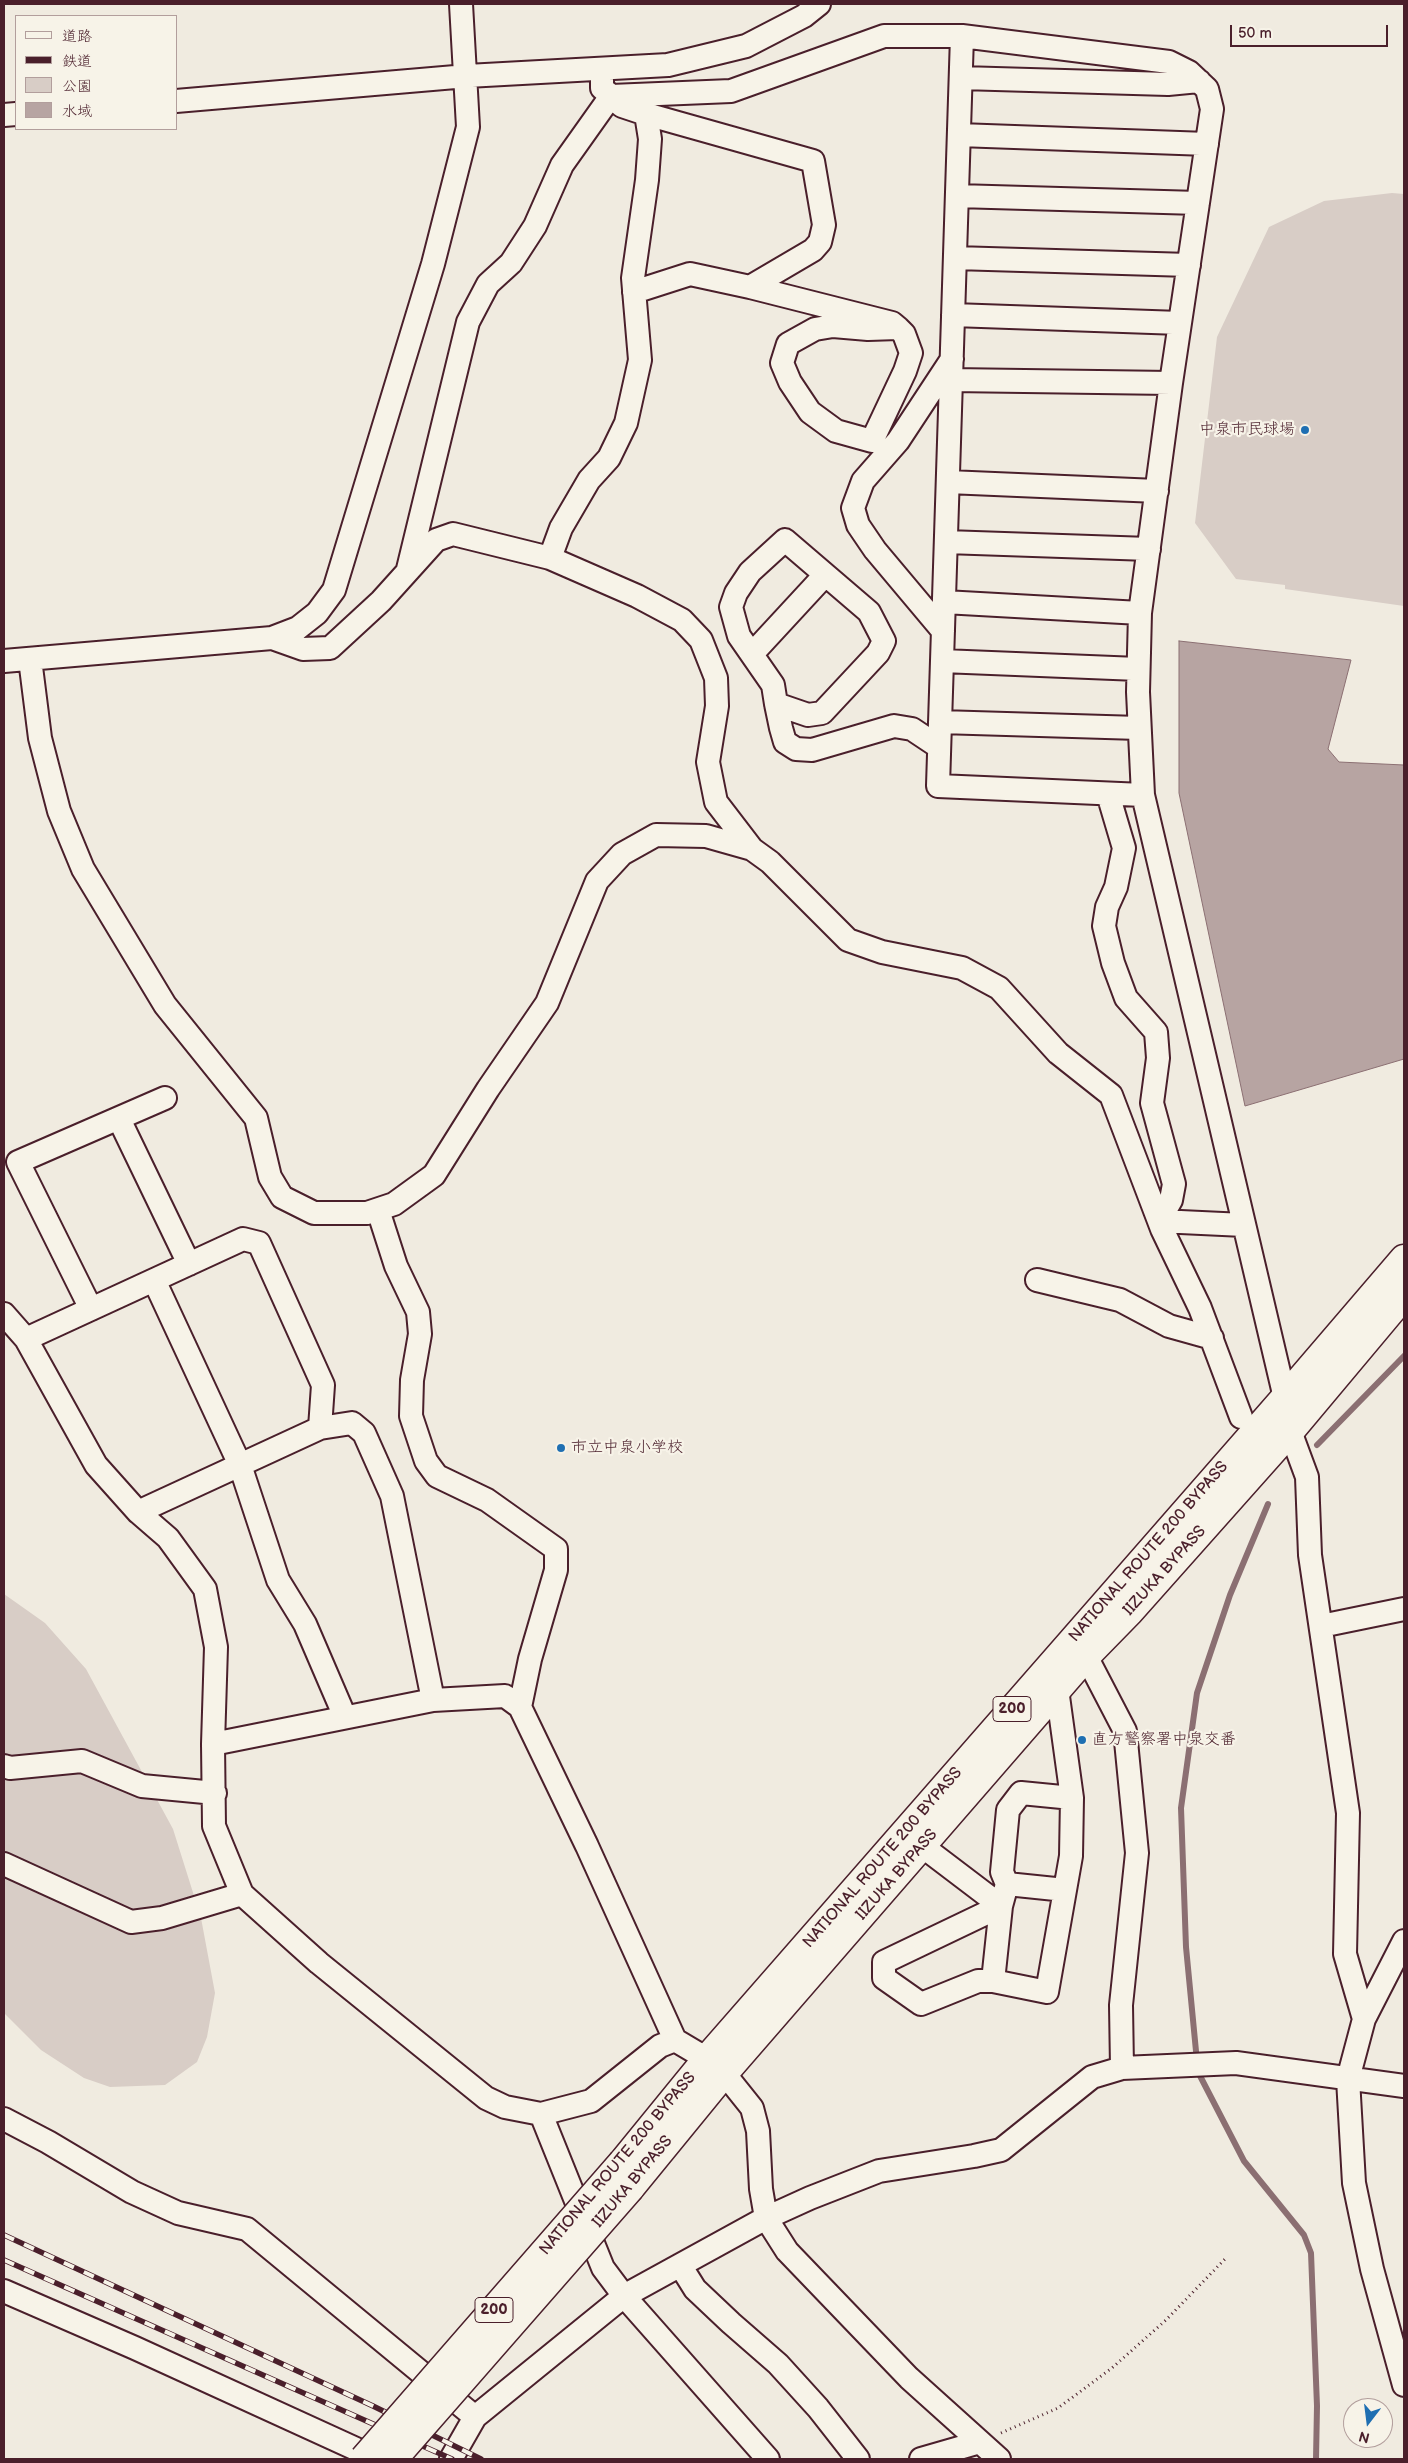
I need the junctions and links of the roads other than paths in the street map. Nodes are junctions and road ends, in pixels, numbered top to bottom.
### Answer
1 (460, 4) edge
2 (820, 4) edge
3 (962, 36) junction
4 (602, 70) junction
5 (467, 76) junction
6 (961, 78) junction
7 (1199, 81) junction
8 (611, 96) junction
9 (178, 100) edge
10 (646, 114) junction
11 (959, 135) junction
12 (1207, 144) junction
13 (957, 196) junction
14 (1198, 204) junction
15 (955, 258) junction
16 (1189, 265) junction
17 (750, 287) junction
18 (634, 292) junction
19 (953, 315) junction
20 (1180, 323) junction
21 (898, 328) junction
22 (952, 358) junction
23 (951, 380) junction
24 (1171, 383) junction
25 (878, 449) junction
26 (948, 482) junction
27 (1157, 491) junction
28 (946, 542) junction
29 (1149, 549) junction
30 (550, 558) junction
31 (408, 572) junction
32 (825, 575) junction
33 (944, 602) junction
34 (1140, 613) junction
35 (943, 631) junction
36 (272, 638) junction
37 (752, 654) junction
38 (30, 659) junction
39 (4, 661) edge
40 (942, 661) junction
41 (1138, 669) junction
42 (776, 704) junction
43 (940, 722) junction
44 (1139, 728) junction
45 (939, 747) junction
46 (1108, 794) junction
47 (1143, 795) junction
48 (752, 849) junction
49 (165, 1098) dead end
50 (119, 1118) junction
51 (378, 1210) junction
52 (1159, 1221) junction
53 (1244, 1225) junction
54 (1404, 1258) edge
55 (190, 1264) junction
56 (154, 1280) junction
57 (1037, 1280) dead end
58 (1404, 1295) edge
59 (92, 1309) junction
60 (4, 1314) edge
61 (1212, 1338) junction
62 (26, 1339) junction
63 (1285, 1398) junction
64 (1241, 1416) dead end
65 (320, 1428) junction
66 (1290, 1432) junction
67 (240, 1465) junction
68 (138, 1512) junction
69 (1404, 1609) edge
70 (1321, 1626) junction
71 (1086, 1656) junction
72 (1057, 1689) junction
73 (433, 1700) junction
74 (520, 1707) junction
75 (345, 1717) junction
76 (213, 1744) junction
77 (4, 1766) edge
78 (215, 1793) junction
79 (1072, 1798) junction
80 (922, 1846) junction
81 (4, 1864) edge
82 (1007, 1884) junction
83 (1065, 1890) junction
84 (242, 1894) junction
85 (1001, 1906) junction
86 (1404, 1941) edge
87 (993, 1982) junction
88 (1364, 2019) junction
89 (675, 2040) junction
90 (715, 2066) junction
91 (1122, 2068) junction
92 (1348, 2080) junction
93 (1404, 2086) edge
94 (541, 2114) junction
95 (4, 2119) edge
96 (766, 2218) junction
97 (680, 2266) junction
98 (4, 2291) edge
99 (624, 2296) junction
100 (1404, 2385) edge
101 (475, 2417) junction
102 (980, 2442) junction
103 (364, 2459) edge
104 (378, 2459) edge
105 (394, 2459) edge
106 (451, 2459) edge
107 (768, 2459) edge
108 (858, 2459) edge
109 (921, 2459) edge
110 (999, 2459) edge

1 - 5 street
2 - 4 street
3 - 6 street
3 - 7 street
3 - 8 street
4 - 5 street
4 - 8 street
5 - 9 street
5 - 36 street
6 - 7 street
6 - 11 street
7 - 12 street
8 - 10 street
8 - 31 street
10 - 17 street
10 - 18 street
11 - 12 street
11 - 13 street
12 - 14 street
13 - 14 street
13 - 15 street
14 - 16 street
15 - 16 street
15 - 19 street
16 - 20 street
17 - 18 street
17 - 21 street
18 - 30 street
19 - 20 street
19 - 22 street
20 - 24 street
21 - 25 street
21 - 25 street
22 - 23 street
22 - 25 street
23 - 24 street
23 - 26 street
24 - 27 street
25 - 35 street
26 - 27 street
26 - 28 street
27 - 29 street
28 - 29 street
28 - 33 street
29 - 34 street
30 - 31 street
30 - 48 street
31 - 36 street
32 - 37 street
32 - 37 street
32 - 42 street
33 - 34 street
33 - 35 street
34 - 41 street
35 - 40 street
36 - 38 street
37 - 42 street
38 - 39 street
38 - 51 street
40 - 41 street
40 - 43 street
41 - 44 street
42 - 45 street
43 - 44 street
43 - 45 street
44 - 47 street
45 - 46 street
46 - 47 street
46 - 52 street
47 - 53 street
48 - 51 street
48 - 52 street
49 - 50 street
50 - 55 street
50 - 59 street
51 - 74 street
52 - 53 street
52 - 61 street
53 - 63 street
54 - 63 highway, NATIONAL ROUTE 200 BYPASS / 200
55 - 56 street
55 - 65 street
56 - 59 street
56 - 67 street
57 - 61 street
58 - 66 highway, IIZUKA BYPASS / 200
59 - 62 street
60 - 62 street
61 - 64 street
62 - 68 street
63 - 66 street
63 - 90 highway, NATIONAL ROUTE 200 BYPASS / 200
65 - 67 street
65 - 73 street
66 - 70 street
66 - 71 highway, IIZUKA BYPASS / 200
67 - 68 street
67 - 75 street
68 - 76 street
69 - 70 street
70 - 88 street
71 - 72 highway, IIZUKA BYPASS / 200
71 - 91 street
72 - 79 street
72 - 80 highway, IIZUKA BYPASS / 200
73 - 74 street
73 - 75 street
74 - 89 street
75 - 76 street
76 - 78 street
77 - 78 street
78 - 84 street
79 - 82 street
79 - 83 street
80 - 85 street
80 - 90 highway, IIZUKA BYPASS / 200
81 - 84 street
82 - 83 street
82 - 85 street
83 - 87 street
84 - 94 street
85 - 87 street
85 - 87 street
86 - 88 street
88 - 92 street
89 - 90 street
89 - 94 street
90 - 96 street
90 - 103 highway, NATIONAL ROUTE 200 BYPASS / 200, bridge
90 - 105 highway, IIZUKA BYPASS / 200, bridge
91 - 92 street
91 - 96 street
92 - 93 street
92 - 100 street
94 - 99 street
95 - 101 street
96 - 97 street
96 - 102 street
97 - 99 street
97 - 108 street
98 - 104 street
99 - 101 street
99 - 107 street
101 - 106 street
102 - 109 street
102 - 110 street

